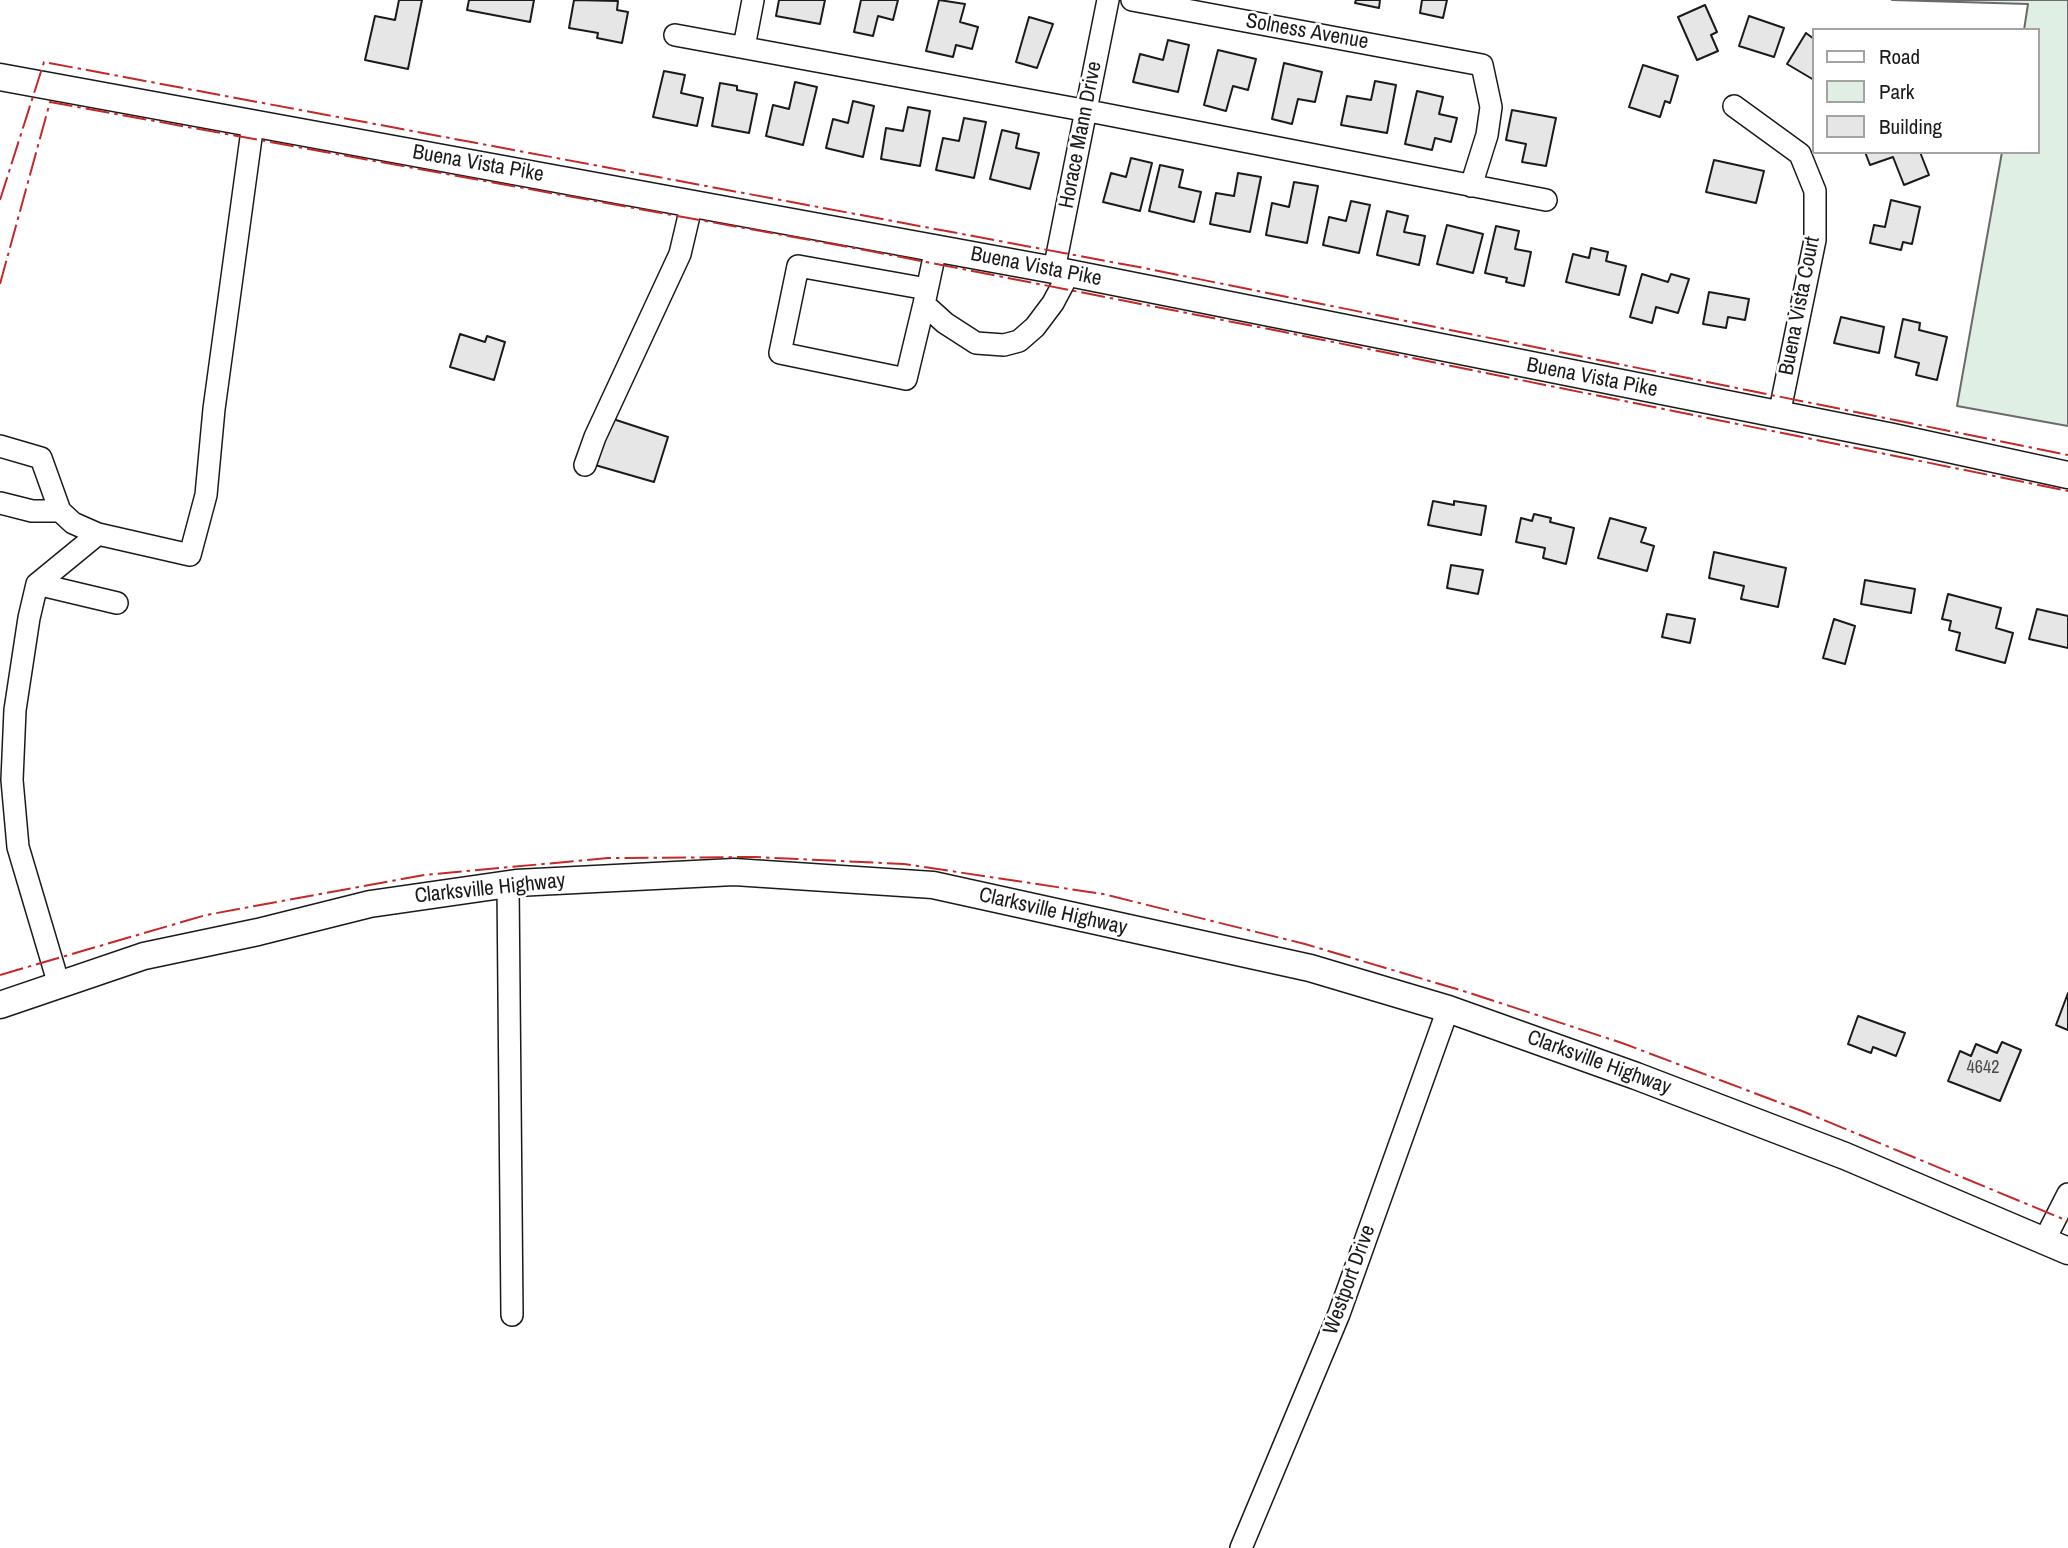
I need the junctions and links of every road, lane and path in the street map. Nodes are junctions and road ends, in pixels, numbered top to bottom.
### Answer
1 (753, 0) edge
2 (1108, 0) edge
3 (1132, 0) edge
4 (675, 34) dead end
5 (744, 47) junction
6 (0, 76) edge
7 (1734, 106) dead end
8 (1086, 111) junction
9 (253, 123) junction
10 (1471, 186) junction
11 (1546, 200) dead end
12 (692, 203) junction
13 (936, 248) junction
14 (1062, 271) junction
15 (925, 296) junction
16 (1779, 415) junction
17 (0, 446) edge
18 (586, 465) dead end
19 (2068, 475) edge
20 (0, 503) edge
21 (60, 511) junction
22 (98, 534) junction
23 (37, 584) junction
24 (117, 603) dead end
25 (508, 884) junction
26 (59, 985) junction
27 (0, 1005) edge
28 (1448, 1009) junction
29 (2068, 1194) edge
30 (2044, 1241) junction
31 (2068, 1251) edge
32 (512, 1315) dead end
33 (1241, 1548) edge

1 - 5 street
2 - 8 street, Horace Mann Drive
3 - 10 street, Solness Avenue
4 - 5 street
5 - 8 street
6 - 9 main road, Buena Vista Pike
7 - 16 street, Buena Vista Court
8 - 10 street
8 - 14 street, Horace Mann Drive
9 - 12 main road, Buena Vista Pike
9 - 22 street
10 - 11 street
12 - 13 main road, Buena Vista Pike
12 - 18 street
13 - 14 main road, Buena Vista Pike
13 - 15 street
14 - 15 street, Horace Mann Drive
14 - 16 main road, Buena Vista Pike
15 - 15 street
16 - 19 main road, Buena Vista Pike
17 - 21 street
20 - 21 street
21 - 22 street
22 - 23 street
23 - 24 street
23 - 26 street
25 - 26 main road, Clarksville Highway
25 - 28 main road, Clarksville Highway
25 - 32 street
26 - 27 main road, Clarksville Highway
28 - 30 main road, Clarksville Highway
28 - 33 street, Westport Drive
29 - 30 street
30 - 31 main road, Clarksville Highway

